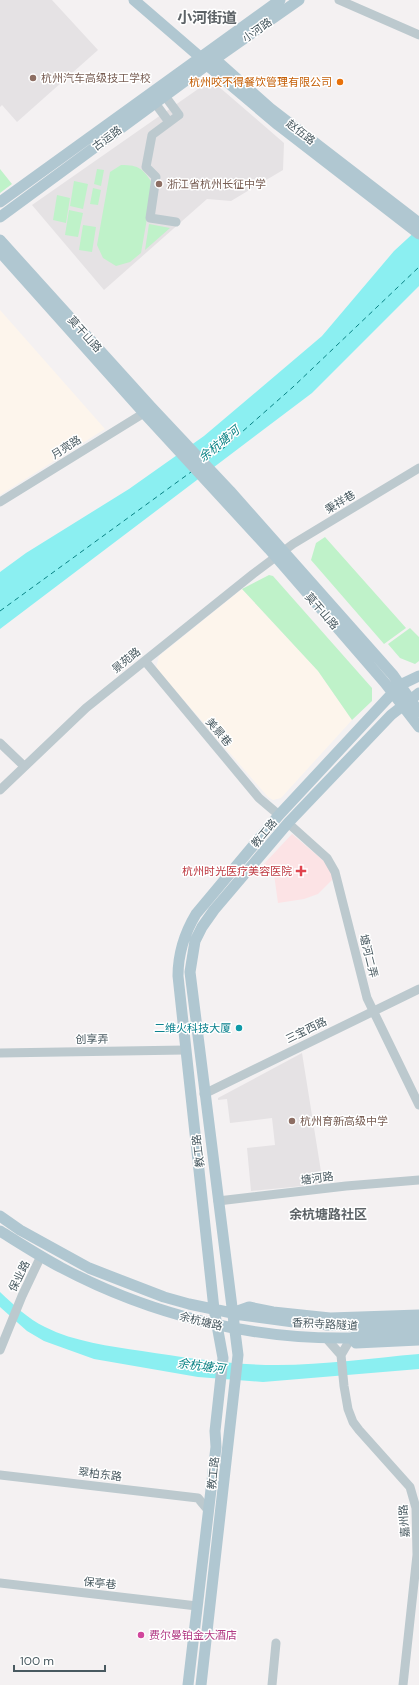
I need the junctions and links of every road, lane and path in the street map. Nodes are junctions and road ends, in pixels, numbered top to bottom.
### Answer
1 (134, 0) edge
2 (280, 0) edge
3 (299, 0) edge
4 (339, 0) edge
5 (419, 35) edge
6 (207, 60) junction
7 (165, 96) junction
8 (155, 103) junction
9 (169, 122) junction
10 (0, 202) edge
11 (399, 213) junction
12 (0, 217) edge
13 (176, 222) dead end
14 (419, 223) edge
15 (419, 234) edge
16 (0, 240) edge
17 (0, 252) edge
18 (144, 413) junction
19 (167, 431) junction
20 (419, 468) edge
21 (0, 502) edge
22 (279, 555) junction
23 (144, 661) junction
24 (419, 676) edge
25 (400, 685) junction
26 (393, 695) junction
27 (415, 695) edge
28 (401, 705) junction
29 (419, 712) edge
30 (419, 727) edge
31 (0, 743) edge
32 (24, 766) junction
33 (0, 790) edge
34 (279, 815) junction
35 (288, 823) junction
36 (419, 989) edge
37 (373, 1011) junction
38 (185, 1050) junction
39 (0, 1053) edge
40 (204, 1094) junction
41 (419, 1105) edge
42 (419, 1180) edge
43 (218, 1201) junction
44 (0, 1216) edge
45 (0, 1231) edge
46 (41, 1256) junction
47 (214, 1309) junction
48 (232, 1313) junction
49 (419, 1315) edge
50 (419, 1324) edge
51 (218, 1325) junction
52 (235, 1329) junction
53 (419, 1331) edge
54 (326, 1338) junction
55 (351, 1338) junction
56 (419, 1340) edge
57 (0, 1350) edge
58 (341, 1355) junction
59 (0, 1475) edge
60 (211, 1488) junction
61 (198, 1498) junction
62 (208, 1510) junction
63 (0, 1583) edge
64 (197, 1606) junction
65 (276, 1643) dead end
66 (188, 1685) edge
67 (201, 1685) edge
68 (272, 1685) edge
69 (403, 1685) edge

1 - 6 main road, 赵伍路
2 - 6 main road
3 - 6 main road, 小河路
4 - 5 street
6 - 7 main road, 古运路
6 - 10 main road, 古运路
6 - 11 main road, 赵伍路
7 - 8 main road, 古运路
7 - 9 street
8 - 9 street
8 - 12 main road, 古运路
9 - 13 street
11 - 14 main road
11 - 15 main road
16 - 19 main road, 莫干山路
17 - 18 main road, 莫干山路
18 - 19 main road, 莫干山路
18 - 21 street, 月亮路
19 - 22 main road, 莫干山路
20 - 22 street, 秉祥巷
22 - 23 street, 景苑路
22 - 25 main road, 莫干山路
22 - 26 main road, 莫干山路
23 - 32 street, 景苑路
23 - 34 street, 美景巷
24 - 25 main road
25 - 26 main road, 教工路
25 - 27 main road, 莫干山路
26 - 28 main road, 莫干山路
26 - 34 main road, 教工路
27 - 28 main road, 教工路
27 - 29 main road, 莫干山路
28 - 30 main road, 莫干山路
28 - 35 main road, 教工路
31 - 32 street
32 - 33 street, 景苑路
34 - 38 main road, 教工路
35 - 37 street, 塘河二弄
35 - 40 main road, 教工路
36 - 37 street, 三宝西路
37 - 40 street, 三宝西路
37 - 41 street, 塘河二弄
38 - 39 street, 创享弄
38 - 47 main road, 教工路
40 - 43 main road, 教工路
42 - 43 street, 塘河路
43 - 48 main road, 教工路
44 - 47 main road, 余杭塘路
45 - 46 main road, 余杭塘路
46 - 51 main road, 余杭塘路
46 - 57 street, 保业路
47 - 48 main road, 余杭塘路
47 - 51 main road, 教工路
48 - 49 main road, 余杭塘路
48 - 50 main road, 香积寺路隧道
48 - 52 main road, 教工路
51 - 52 main road, 余杭塘路
51 - 60 main road, 教工路
52 - 54 main road, 余杭塘路
52 - 67 main road, 教工路
53 - 55 main road, 香积寺路隧道
54 - 55 main road, 余杭塘路
54 - 58 street
55 - 56 main road, 余杭塘路
55 - 58 street
58 - 69 street, 嘉州路
59 - 61 street, 翠柏东路
60 - 61 street
60 - 62 main road, 教工路
61 - 62 street
62 - 64 main road, 教工路
63 - 64 street, 保亭巷
64 - 66 main road, 教工路
65 - 68 street

